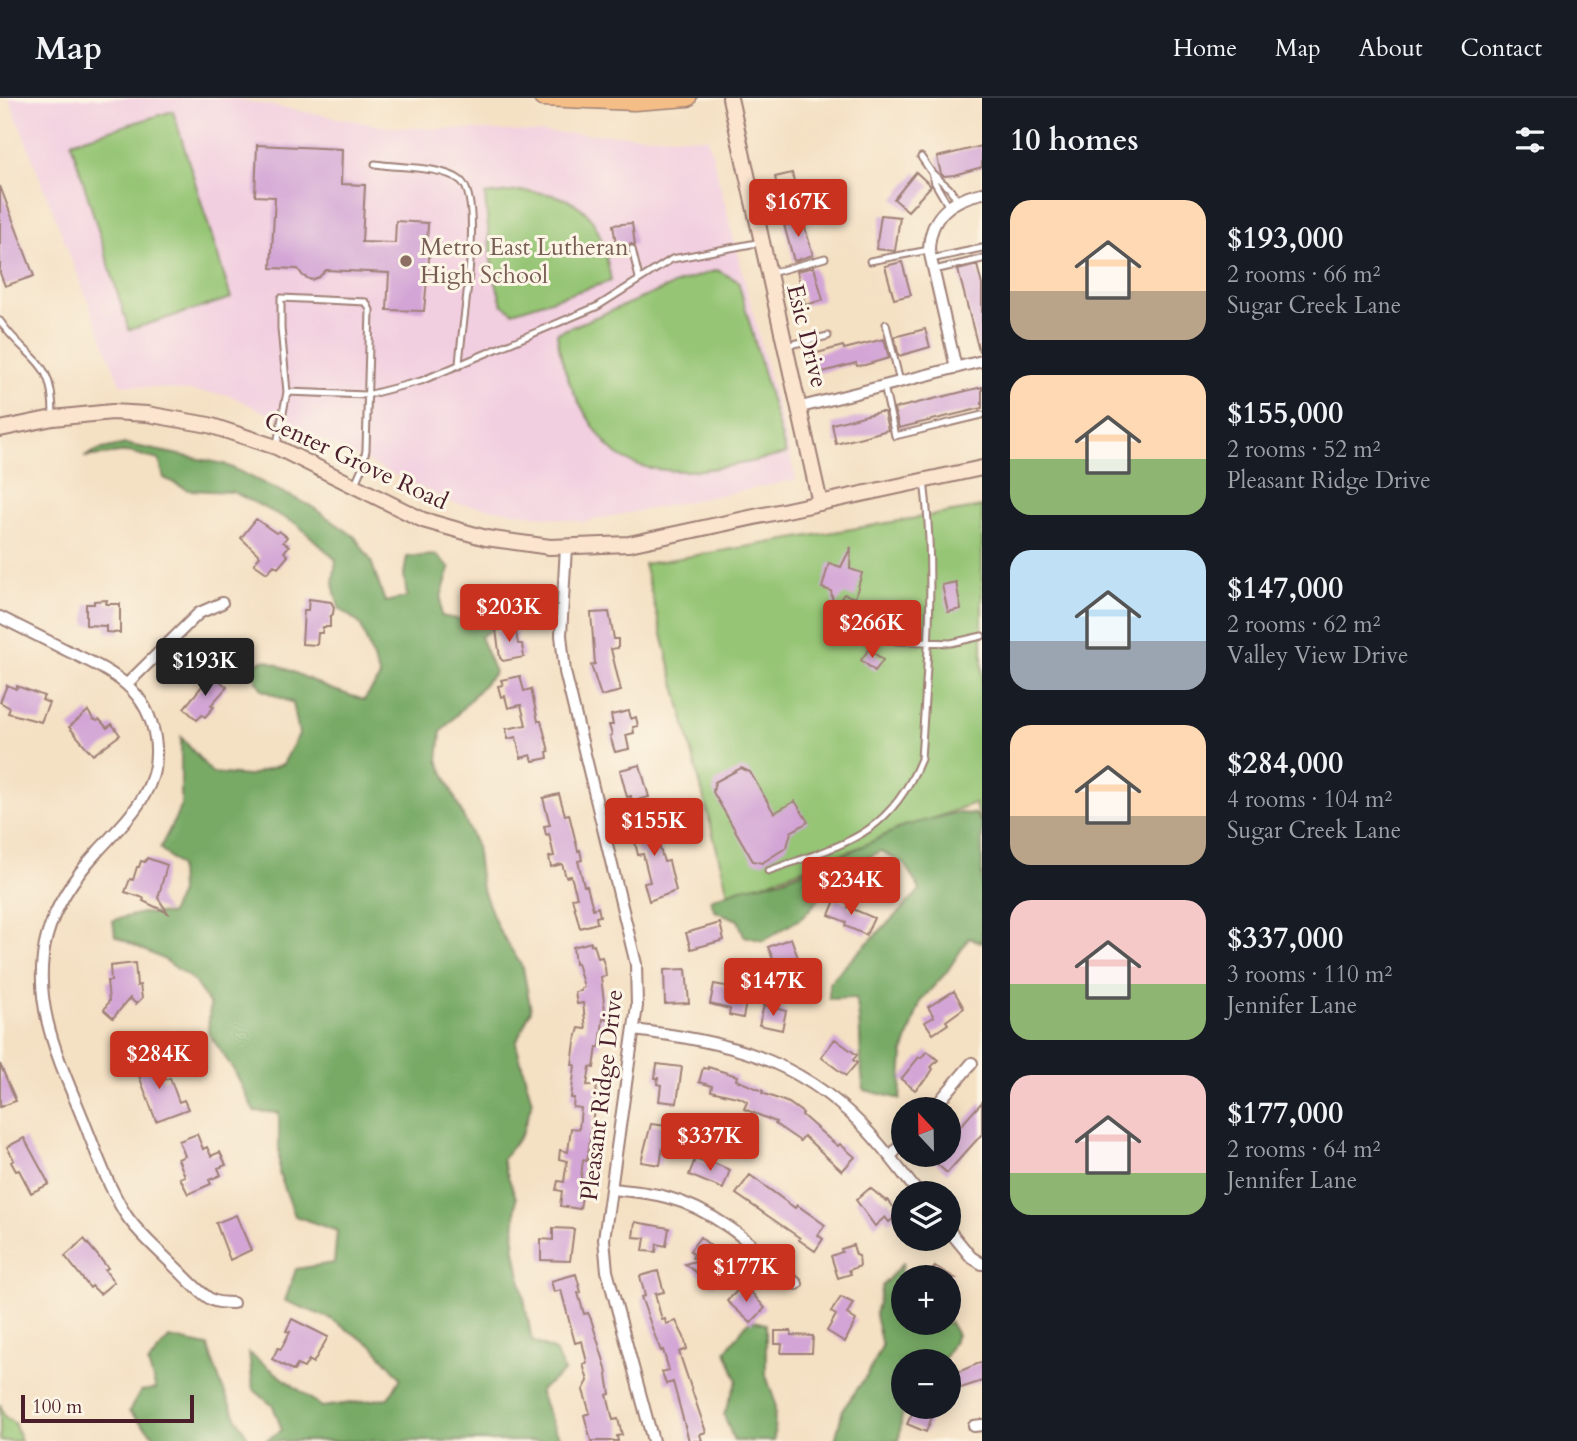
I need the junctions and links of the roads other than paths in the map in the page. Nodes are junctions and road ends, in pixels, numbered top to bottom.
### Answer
1 (542, 98) edge
2 (688, 98) edge
3 (730, 98) edge
4 (921, 157) dead end
5 (375, 164) dead end
6 (932, 173) junction
7 (982, 193) edge
8 (953, 204) junction
9 (813, 209) dead end
10 (758, 222) junction
11 (762, 242) junction
12 (982, 248) edge
13 (632, 249) dead end
14 (825, 258) dead end
15 (982, 259) edge
16 (931, 260) junction
17 (870, 261) dead end
18 (768, 273) junction
19 (639, 278) junction
20 (0, 321) edge
21 (886, 324) dead end
22 (828, 336) dead end
23 (785, 346) junction
24 (982, 361) edge
25 (458, 366) junction
26 (956, 368) junction
27 (900, 382) junction
28 (884, 386) junction
29 (287, 392) junction
30 (367, 395) junction
31 (800, 407) junction
32 (982, 415) edge
33 (53, 418) junction
34 (0, 429) edge
35 (276, 447) junction
36 (982, 468) edge
37 (925, 481) junction
38 (354, 486) junction
39 (820, 503) junction
40 (566, 547) junction
41 (222, 603) dead end
42 (0, 617) edge
43 (982, 636) edge
44 (896, 640) dead end
45 (928, 644) junction
46 (127, 684) junction
47 (768, 871) dead end
48 (635, 1030) junction
49 (972, 1063) dead end
50 (943, 1097) edge
51 (890, 1157) joint
52 (909, 1181) edge
53 (612, 1189) junction
54 (961, 1245) edge
55 (982, 1264) edge
56 (797, 1284) dead end
57 (233, 1303) dead end
58 (653, 1441) edge

1 - 2 main road
3 - 10 street, Esic Drive
4 - 6 lane
5 - 25 lane
6 - 8 lane
6 - 8 lane
7 - 8 street
8 - 16 street
9 - 10 lane
10 - 11 street, Esic Drive
11 - 18 street, Esic Drive
11 - 19 lane
12 - 16 lane
13 - 19 lane
14 - 18 lane
15 - 16 lane
16 - 17 lane
16 - 26 street
18 - 23 street, Esic Drive
19 - 25 lane
20 - 33 lane
21 - 27 lane
22 - 23 lane
23 - 31 street, Esic Drive
24 - 26 street
25 - 30 lane
26 - 27 street
27 - 28 street
28 - 31 street
28 - 32 lane
29 - 30 lane
29 - 30 lane
29 - 35 lane
30 - 38 lane
31 - 39 street, Esic Drive
33 - 34 street, Center Grove Road
33 - 35 street, Center Grove Road
35 - 38 street, Center Grove Road
36 - 37 street, Center Grove Road
37 - 39 street, Center Grove Road
37 - 45 lane
38 - 40 street, Center Grove Road
39 - 40 street, Center Grove Road
40 - 48 street, Pleasant Ridge Drive
41 - 46 street
42 - 46 street
43 - 45 lane
44 - 45 lane
45 - 47 lane
46 - 57 street
48 - 51 street
48 - 53 street, Pleasant Ridge Drive
49 - 50 street
51 - 52 street
53 - 56 street
53 - 58 street, Pleasant Ridge Drive
54 - 55 street

